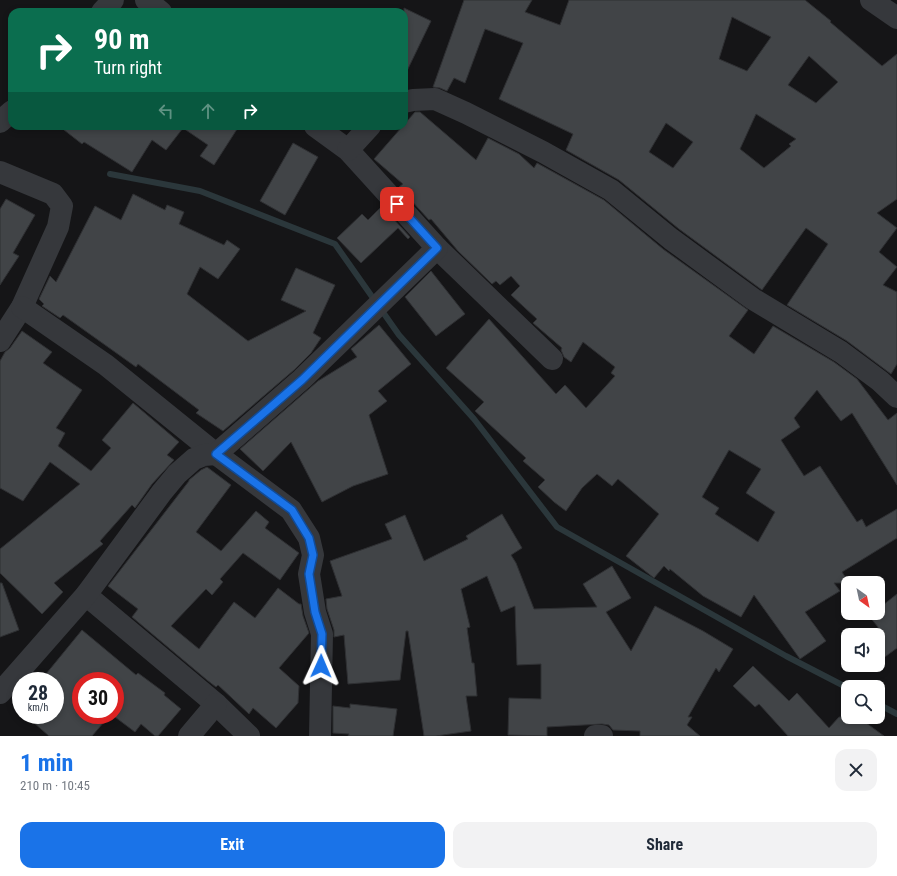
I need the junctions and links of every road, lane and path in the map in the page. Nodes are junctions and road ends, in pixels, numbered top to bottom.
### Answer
1 (113, 0) edge
2 (146, 0) edge
3 (871, 0) edge
4 (106, 8) edge
5 (156, 8) edge
6 (897, 18) edge
7 (408, 101) edge
8 (8, 115) edge
9 (0, 122) edge
10 (320, 130) edge
11 (366, 130) edge
12 (348, 150) junction
13 (0, 172) edge
14 (437, 248) junction
15 (22, 306) junction
16 (0, 341) edge
17 (552, 359) dead end
18 (897, 397) edge
19 (216, 454) junction
20 (86, 595) junction
21 (0, 693) edge
22 (216, 704) junction
23 (189, 736) edge
24 (249, 736) edge
25 (320, 736) edge
26 (595, 736) edge
27 (602, 736) edge

1 - 4 street
2 - 5 street
3 - 6 street
7 - 18 street
8 - 9 street
10 - 12 street
11 - 12 street
12 - 14 street
13 - 15 street
14 - 17 street
14 - 19 street
15 - 16 street
15 - 19 street
19 - 20 street
19 - 25 street
20 - 21 street
20 - 22 street
22 - 23 street
22 - 24 street
26 - 27 street

